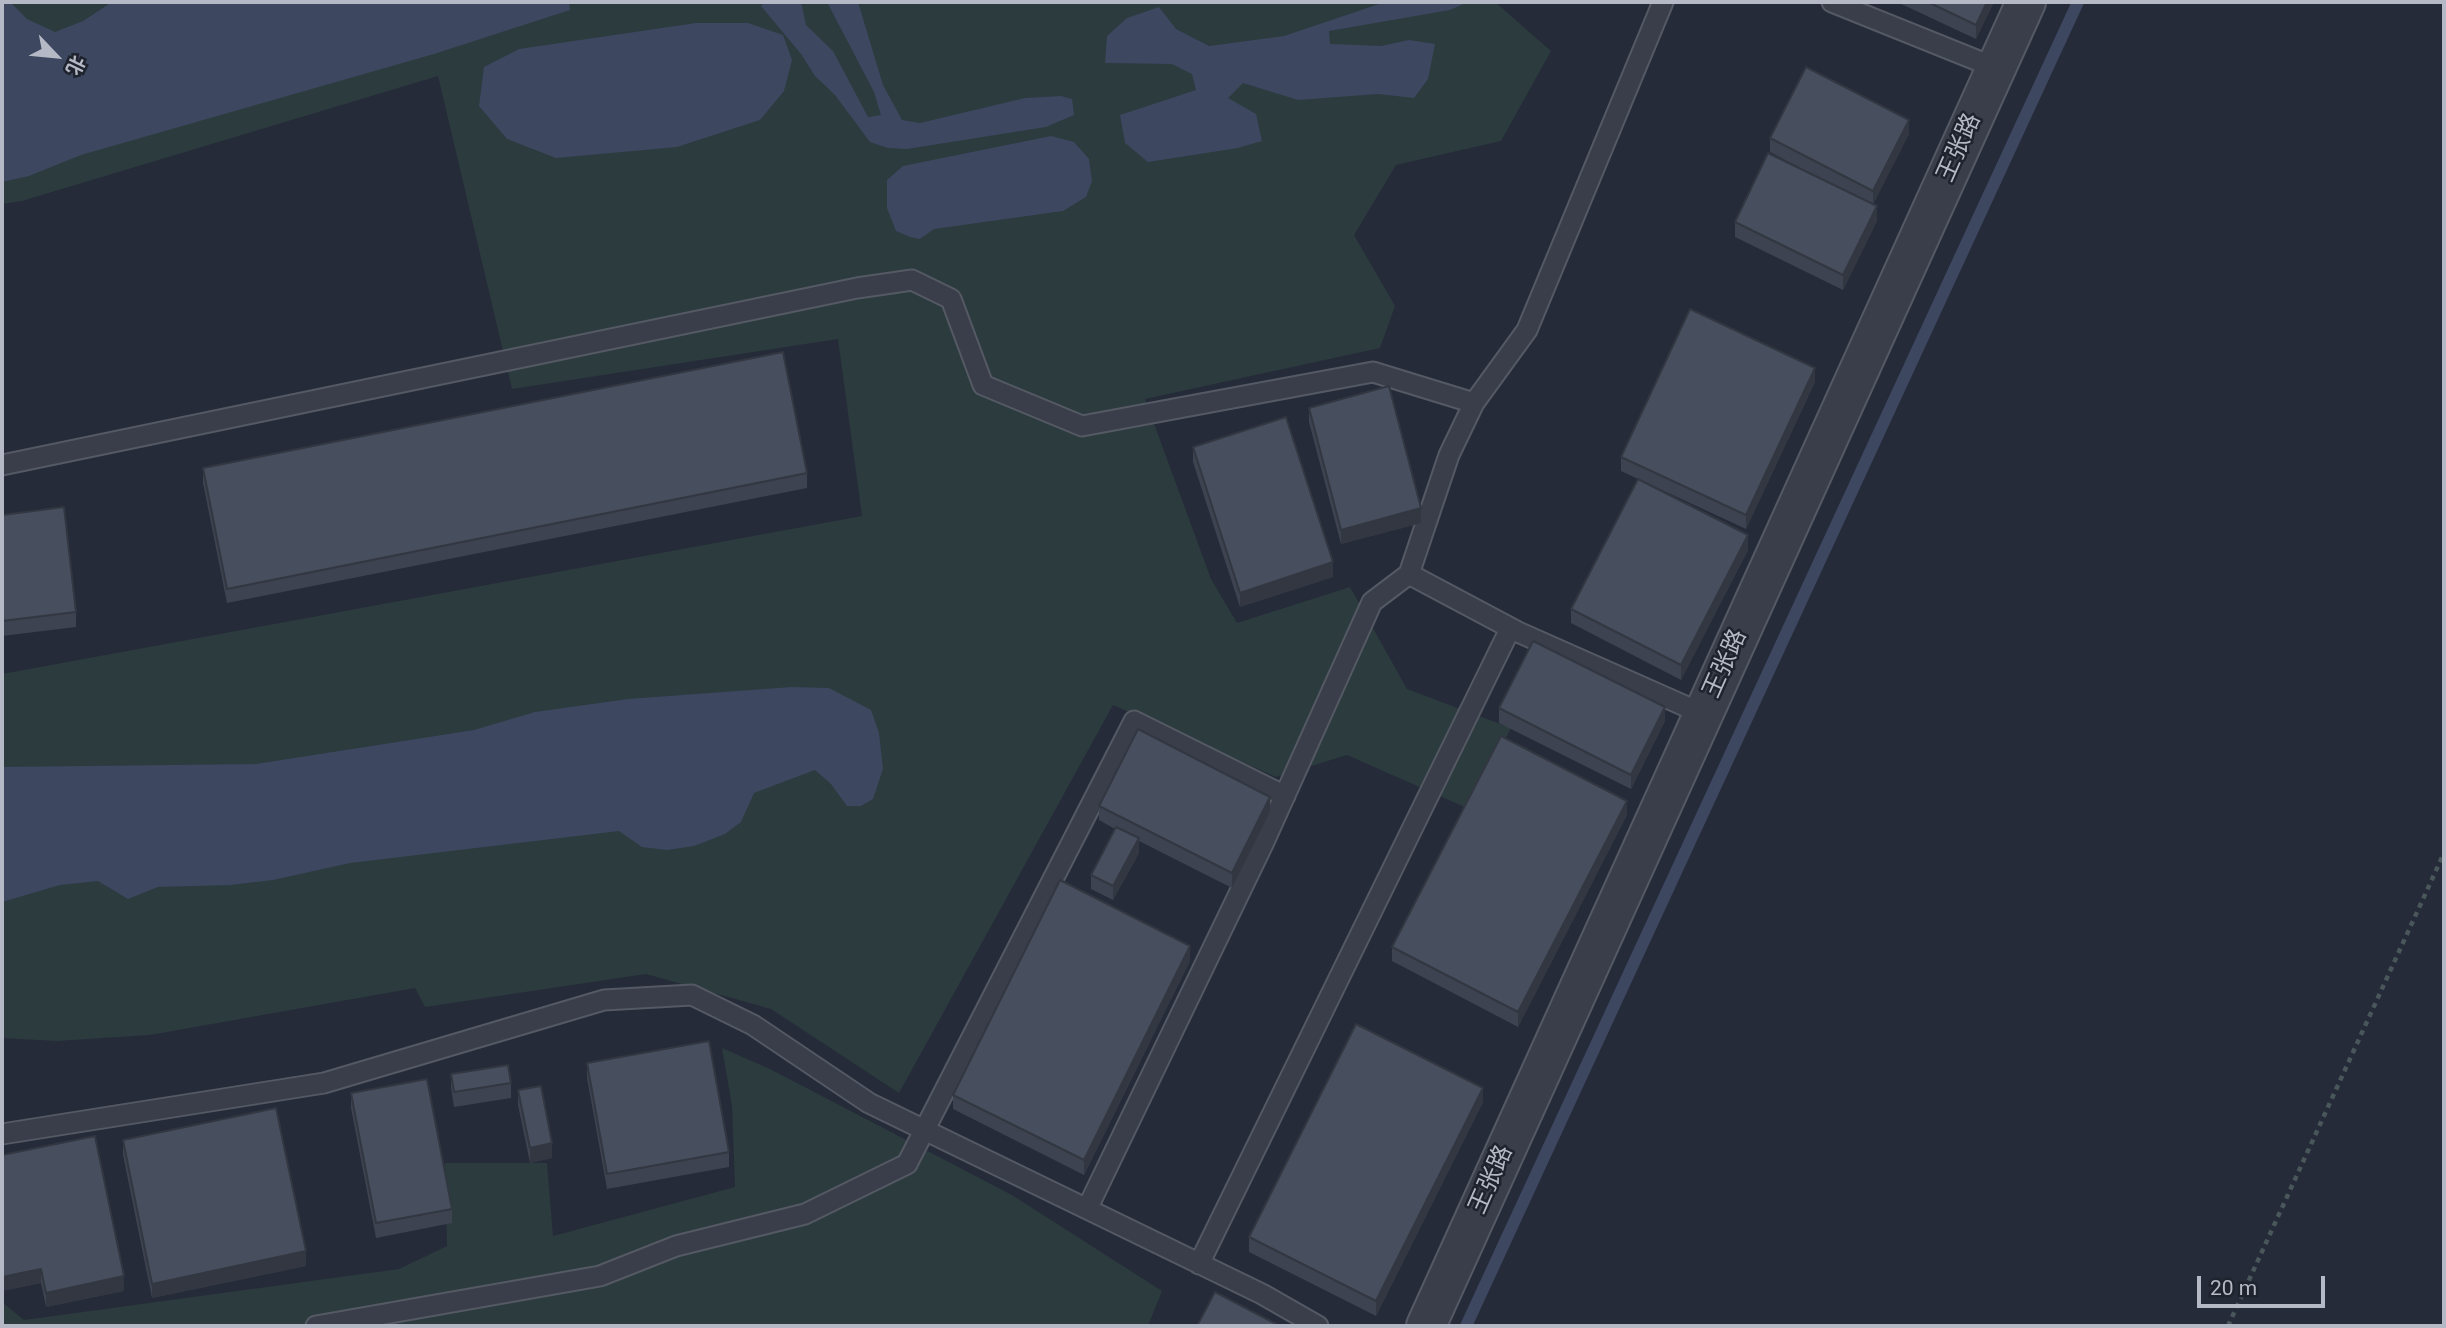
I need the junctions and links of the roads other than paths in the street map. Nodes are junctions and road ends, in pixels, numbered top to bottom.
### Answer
1 (1663, 2) edge
2 (1832, 2) edge
3 (2026, 2) edge
4 (1996, 68) junction
5 (1474, 403) junction
6 (2, 465) edge
7 (1409, 574) junction
8 (1510, 629) junction
9 (1703, 714) junction
10 (1285, 796) junction
11 (923, 1129) junction
12 (2, 1134) edge
13 (1087, 1209) junction
14 (1199, 1264) junction
15 (316, 1326) edge
16 (1318, 1326) edge
17 (1426, 1326) edge

1 - 5 lane
2 - 4 lane
3 - 4 street, 王张路
4 - 9 street, 王张路
5 - 6 lane
5 - 7 lane
7 - 8 lane
7 - 10 lane
8 - 9 lane
8 - 14 lane
9 - 17 street, 王张路
10 - 11 lane
10 - 13 lane
11 - 12 lane
11 - 13 lane
11 - 15 lane
13 - 14 lane
14 - 16 lane

